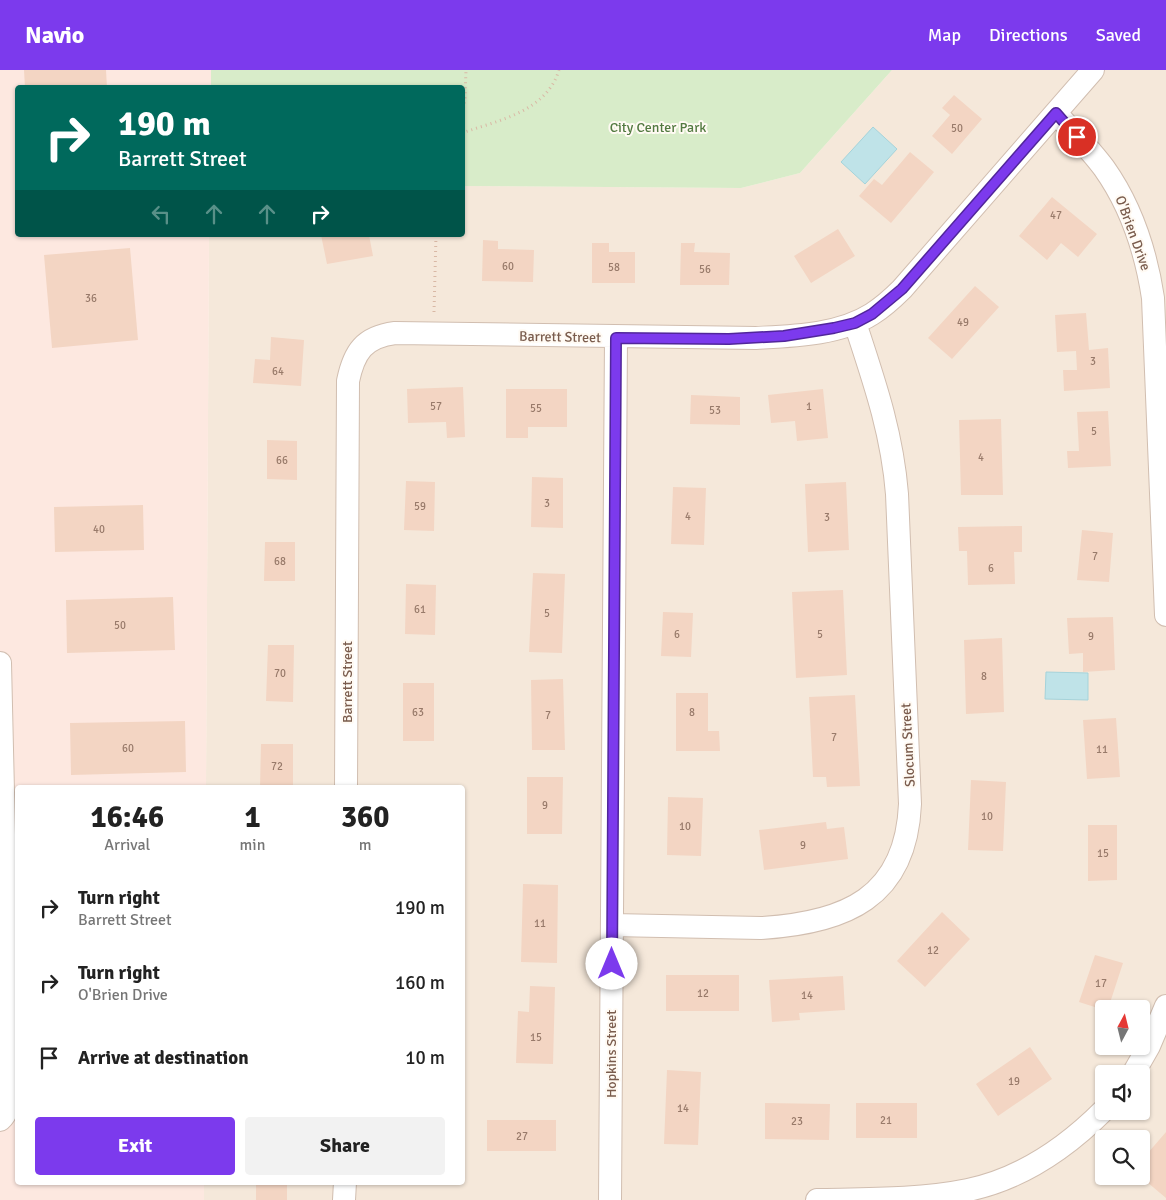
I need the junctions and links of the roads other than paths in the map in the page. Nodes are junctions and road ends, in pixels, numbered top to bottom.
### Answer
1 (1093, 70) edge
2 (1056, 113) junction
3 (855, 323) junction
4 (616, 338) junction
5 (1161, 370) edge
6 (1166, 615) edge
7 (0, 663) edge
8 (346, 785) edge
9 (612, 925) junction
10 (1166, 1006) edge
11 (1162, 1029) edge
12 (1139, 1065) edge
13 (1095, 1119) edge
14 (0, 1120) edge
15 (345, 1185) edge
16 (344, 1200) edge
17 (610, 1200) edge
18 (817, 1200) edge

1 - 2 street, Barrett Street
2 - 3 street, Barrett Street
2 - 5 street, O'Brien Drive
3 - 4 street, Barrett Street
3 - 9 street, Slocum Street
4 - 8 street, Barrett Street
4 - 9 street, Hopkins Street
5 - 6 street, O'Brien Drive
7 - 14 street
9 - 17 street, Hopkins Street
10 - 11 street
11 - 12 street
13 - 18 street
15 - 16 street

